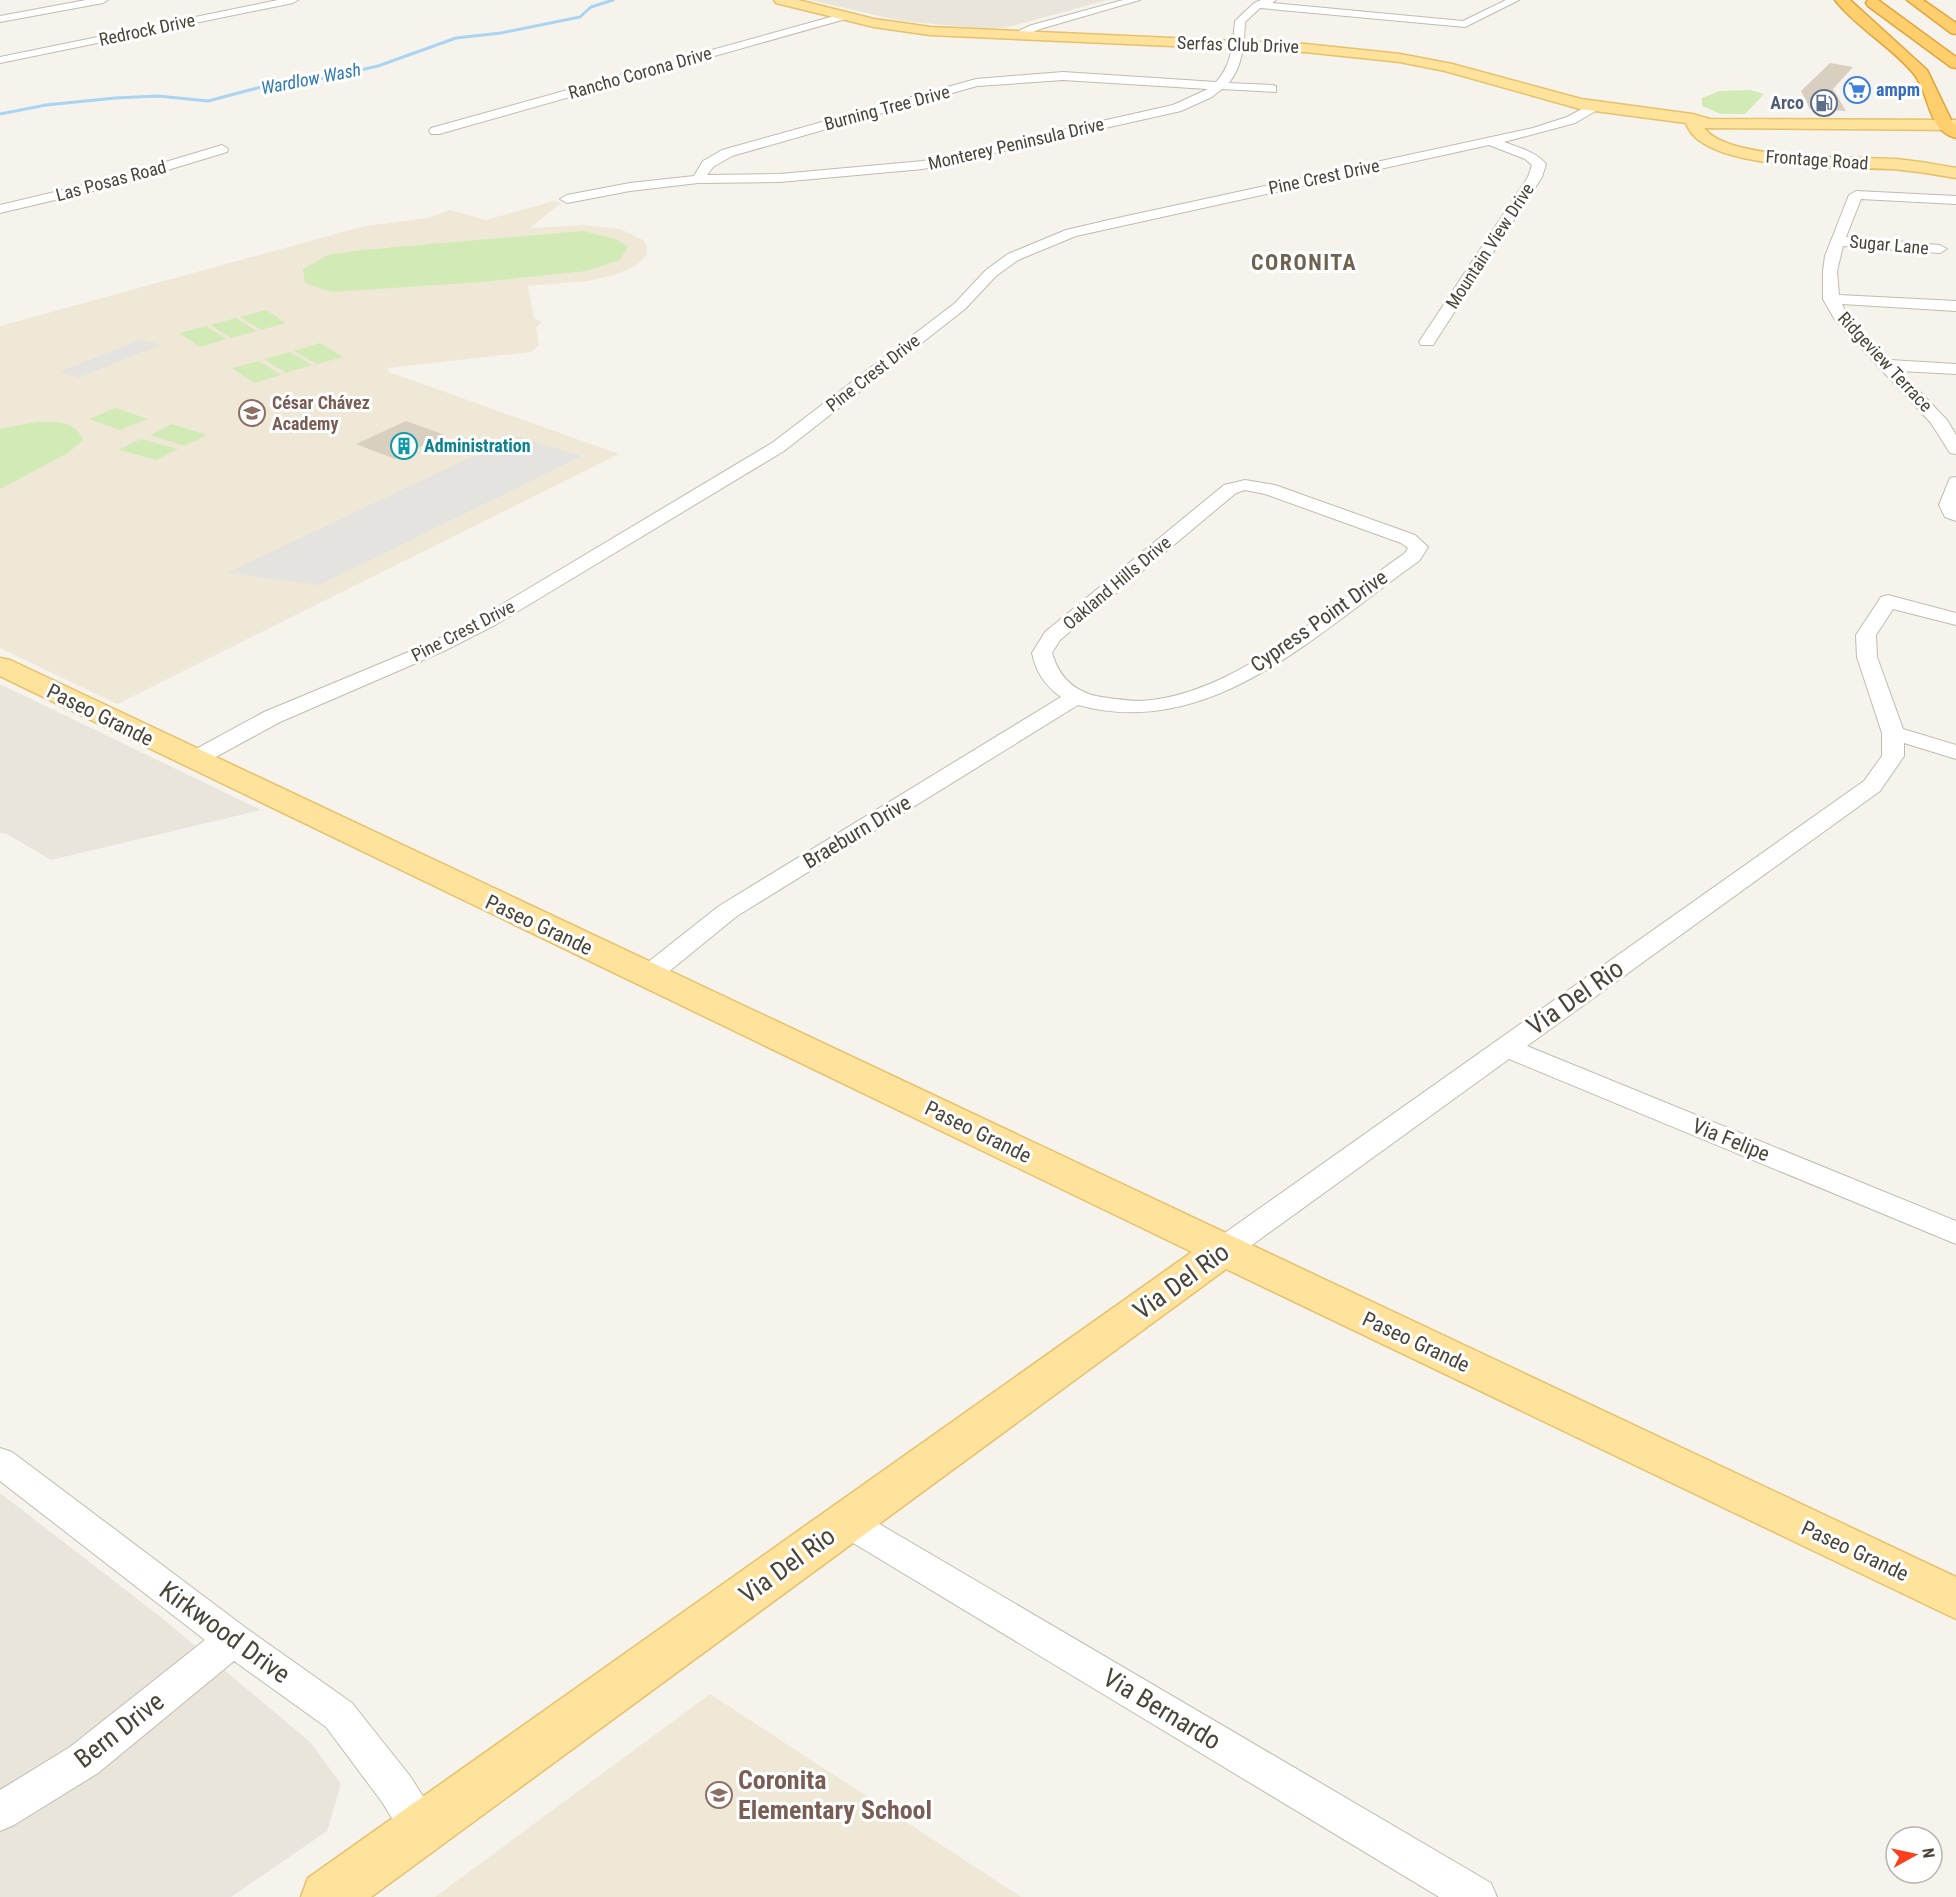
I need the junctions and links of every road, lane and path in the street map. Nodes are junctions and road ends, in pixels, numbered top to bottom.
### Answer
1 (103, 0) edge
2 (293, 0) edge
3 (781, 0) edge
4 (1135, 0) edge
5 (1271, 0) edge
6 (1514, 0) edge
7 (1842, 0) edge
8 (1869, 0) edge
9 (1936, 0) edge
10 (1909, 3) edge
11 (1258, 5) junction
12 (1956, 14) edge
13 (845, 16) junction
14 (0, 19) edge
15 (1956, 30) edge
16 (1022, 36) junction
17 (1239, 45) junction
18 (1956, 45) edge
19 (0, 60) edge
20 (1956, 64) edge
21 (1222, 85) junction
22 (1272, 89) dead end
23 (1595, 106) junction
24 (1692, 119) junction
25 (1951, 124) edge
26 (435, 131) dead end
27 (1490, 141) junction
28 (222, 149) dead end
29 (1956, 173) edge
30 (698, 179) junction
31 (567, 199) dead end
32 (1956, 200) edge
33 (0, 209) edge
34 (1838, 241) junction
35 (1940, 249) dead end
36 (1831, 299) junction
37 (1956, 306) edge
38 (1427, 342) dead end
39 (1886, 365) junction
40 (1956, 369) edge
41 (1955, 444) edge
42 (1956, 482) edge
43 (1245, 484) joint
44 (1956, 515) edge
45 (1956, 620) edge
46 (4, 672) edge
47 (1075, 698) junction
48 (1893, 733) junction
49 (1956, 752) edge
50 (193, 760) junction
51 (647, 976) junction
52 (1505, 1047) junction
53 (1956, 1233) edge
54 (1223, 1250) junction
55 (0, 1462) edge
56 (847, 1522) junction
57 (1956, 1599) edge
58 (233, 1640) junction
59 (0, 1812) edge
60 (421, 1829) junction
61 (327, 1897) edge
62 (1477, 1897) edge

1 - 14 street
2 - 19 street, Redrock Drive
3 - 13 main road, Serfas Club Drive
4 - 16 street
5 - 11 street
6 - 11 street
7 - 25 highway
8 - 20 highway
9 - 12 highway
10 - 15 highway
10 - 18 highway
11 - 17 street
13 - 16 main road, Serfas Club Drive
13 - 26 street, Rancho Corona Drive
16 - 17 main road, Serfas Club Drive
17 - 21 street
17 - 23 main road, Serfas Club Drive
21 - 22 street, Burning Tree Drive
21 - 30 street, Monterey Peninsula Drive
21 - 30 street, Burning Tree Drive
23 - 24 main road, Serfas Club Drive
23 - 27 street, Pine Crest Drive
24 - 25 main road, Serfas Club Drive
24 - 29 main road, Frontage Road
27 - 38 street, Mountain View Drive
27 - 50 street, Pine Crest Drive
28 - 33 street, Las Posas Road
30 - 31 street
32 - 34 street, Ridgeview Terrace
34 - 35 street, Sugar Lane
34 - 36 street, Ridgeview Terrace
36 - 37 street
36 - 39 street, Ridgeview Terrace
39 - 40 street
39 - 41 street, Ridgeview Terrace
42 - 44 street
43 - 47 street, Oakland Hills Drive
43 - 47 street, Cypress Point Drive
45 - 48 street, Via Del Rio
46 - 50 main road, Paseo Grande
47 - 51 street, Braeburn Drive
48 - 49 street
48 - 52 street, Via Del Rio
50 - 51 main road, Paseo Grande
51 - 54 main road, Paseo Grande
52 - 53 street, Via Felipe
52 - 54 street, Via Del Rio
54 - 56 main road, Via Del Rio
54 - 57 main road, Paseo Grande
55 - 58 street, Kirkwood Drive
56 - 60 main road, Via Del Rio
56 - 62 street, Via Bernardo
58 - 59 street, Bern Drive
58 - 60 street, Kirkwood Drive
60 - 61 main road, Via Del Rio

